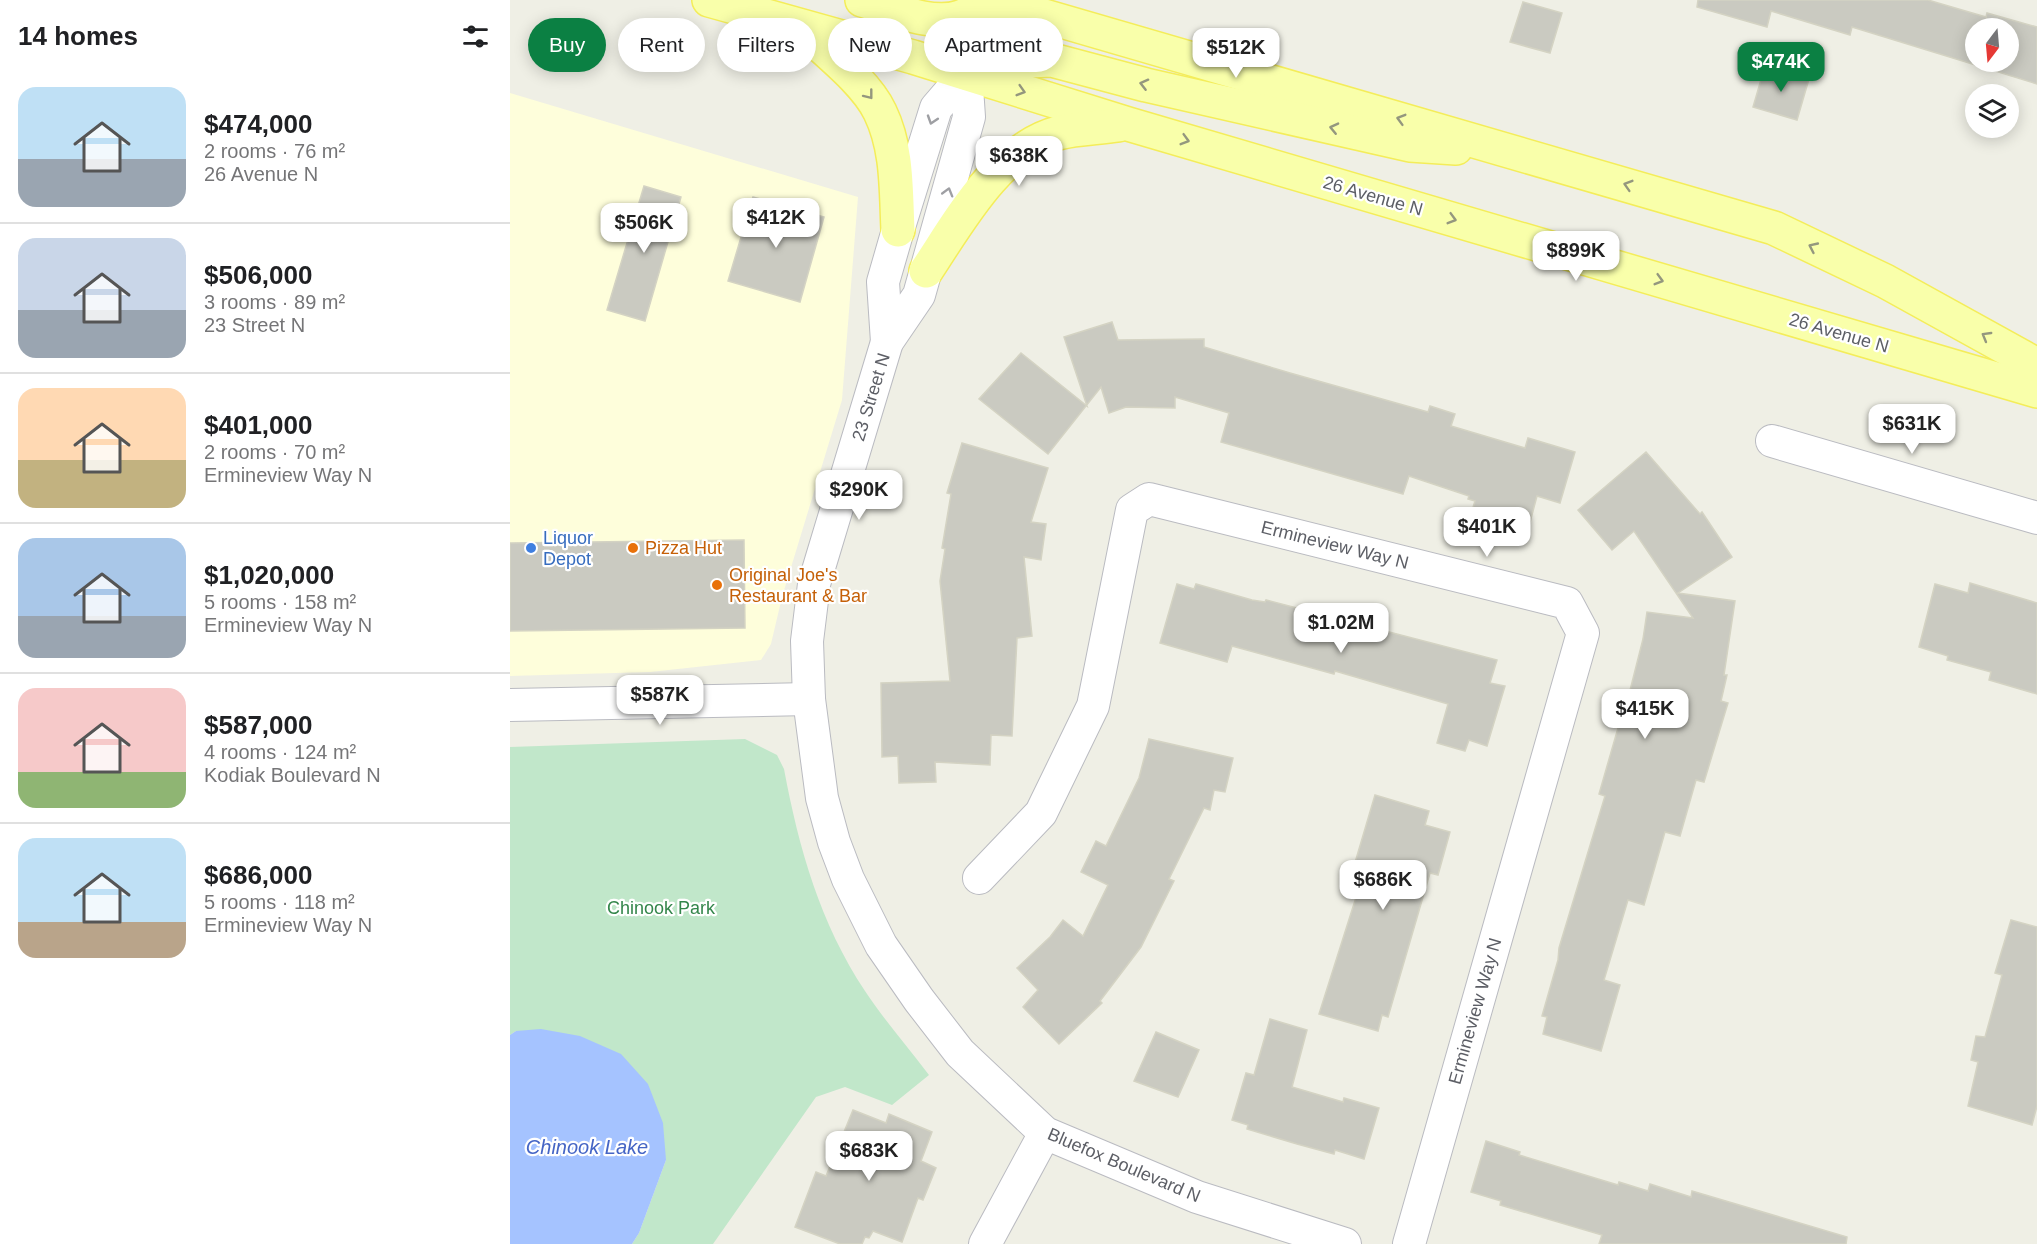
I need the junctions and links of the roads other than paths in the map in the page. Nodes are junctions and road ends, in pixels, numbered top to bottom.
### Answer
1 (709, 0) edge
2 (862, 0) edge
3 (989, 0) edge
4 (773, 18) edge
5 (816, 30) edge
6 (816, 42) edge
7 (966, 73) junction
8 (1128, 124) junction
9 (1516, 152) junction
10 (897, 230) junction
11 (926, 270) junction
12 (887, 342) junction
13 (2037, 365) edge
14 (2037, 391) edge
15 (1772, 441) dead end
16 (2037, 518) edge
17 (809, 699) junction
18 (510, 705) edge
19 (979, 878) dead end
20 (1045, 1133) junction
21 (986, 1244) edge
22 (1345, 1244) edge
23 (1409, 1244) edge

1 - 4 main road, 26 Avenue N
2 - 3 main road
3 - 7 street, 23 Street N
9 -> 3 main road
5 - 7 main road, 26 Avenue N
6 -> 10 main road
7 -> 8 main road, 26 Avenue N
9 -> 7 main road
7 -> 10 street, 23 Street N
11 -> 7 street, 23 Street N
8 - 11 main road
8 -> 14 main road, 26 Avenue N
13 -> 9 main road
10 - 12 street, 23 Street N
11 - 12 street, 23 Street N
12 - 17 street, 23 Street N
15 - 16 street
17 - 18 street
17 - 20 street, Bluefox Boulevard N
19 - 23 street, Ermineview Way N
20 - 21 street
20 - 22 street, Bluefox Boulevard N

